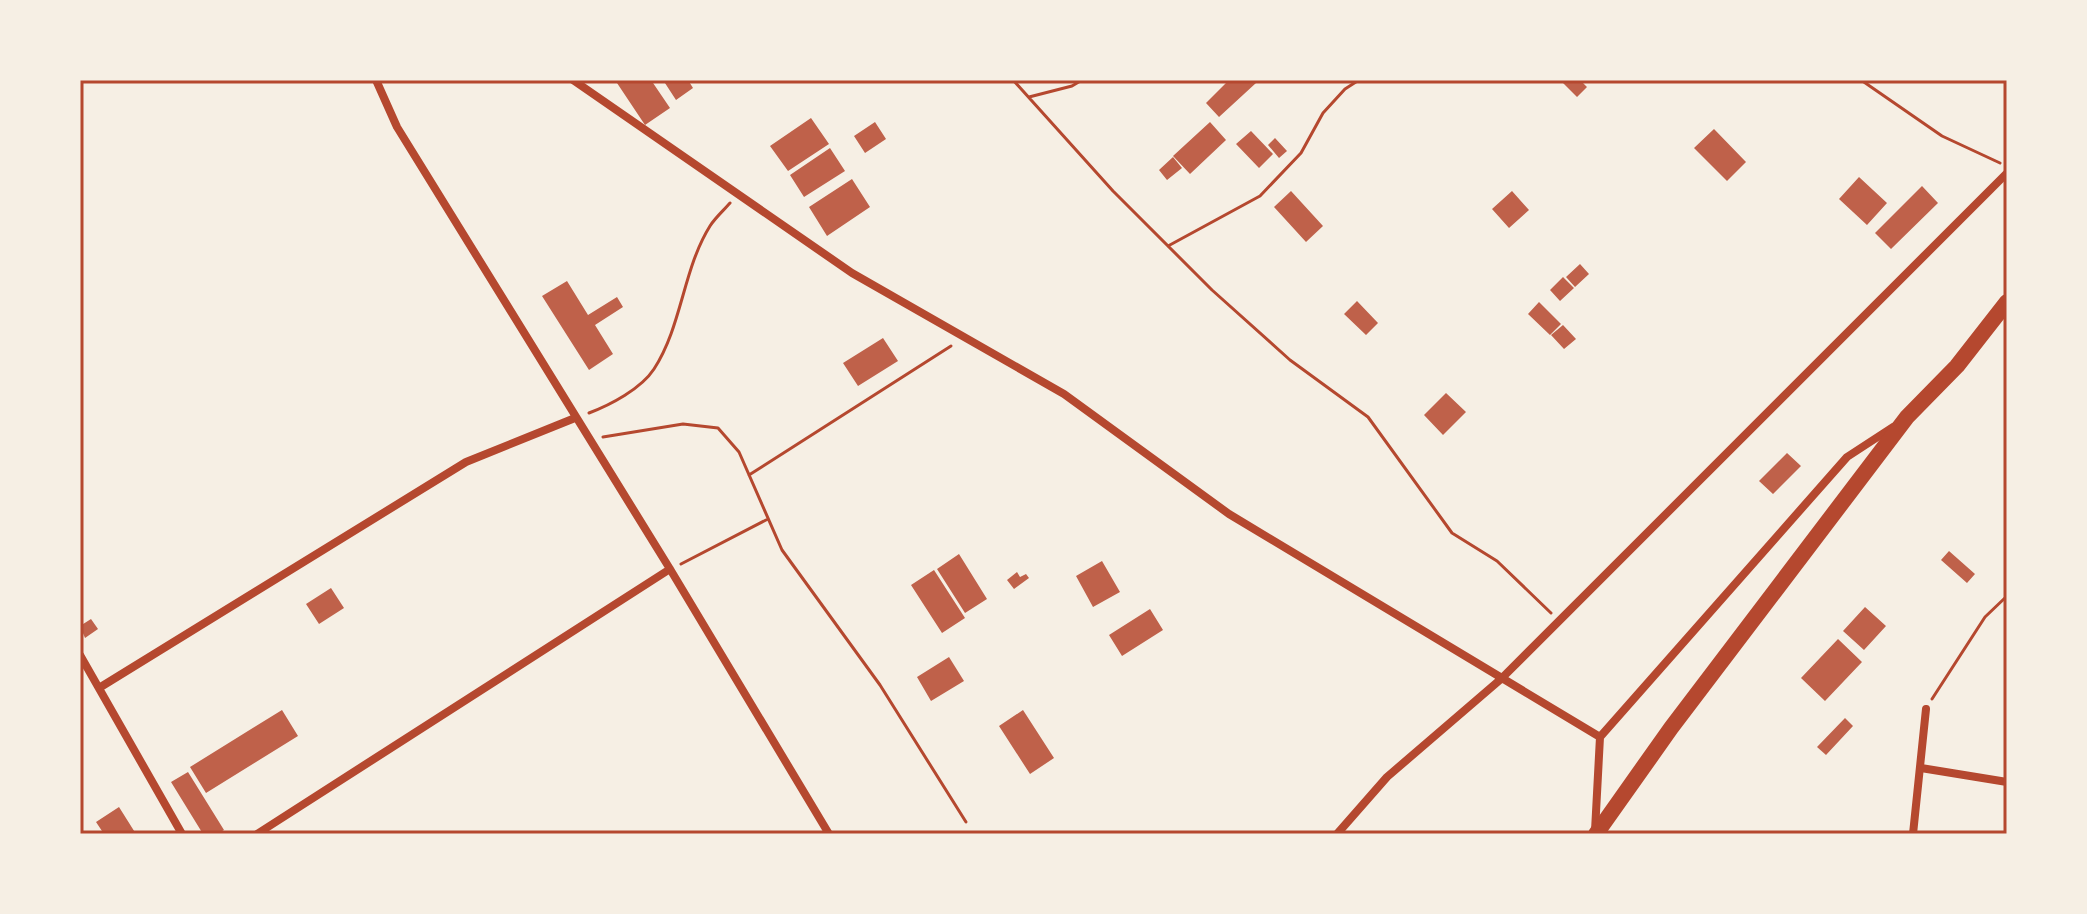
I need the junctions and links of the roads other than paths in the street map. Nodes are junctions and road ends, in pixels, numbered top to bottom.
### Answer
1 (376, 80) edge
2 (573, 80) edge
3 (2007, 173) edge
4 (2007, 302) edge
5 (1907, 417) junction
6 (575, 418) junction
7 (670, 569) junction
8 (80, 655) edge
9 (1501, 679) junction
10 (99, 688) junction
11 (1926, 709) road end
12 (1600, 737) junction
13 (1921, 768) junction
14 (2007, 782) edge
15 (182, 834) edge
16 (257, 834) edge
17 (829, 834) edge
18 (1337, 834) edge
19 (1595, 834) edge
20 (1913, 834) edge

1 - 6 street
2 - 9 street
3 - 9 street
4 - 5 main road
5 - 12 street
5 - 19 main road
6 - 7 street
6 - 10 street
7 - 16 street
7 - 17 street
8 - 10 street
9 - 12 street
9 - 18 street
10 - 15 street
11 - 13 street
12 - 19 street
13 - 14 street
13 - 20 street

